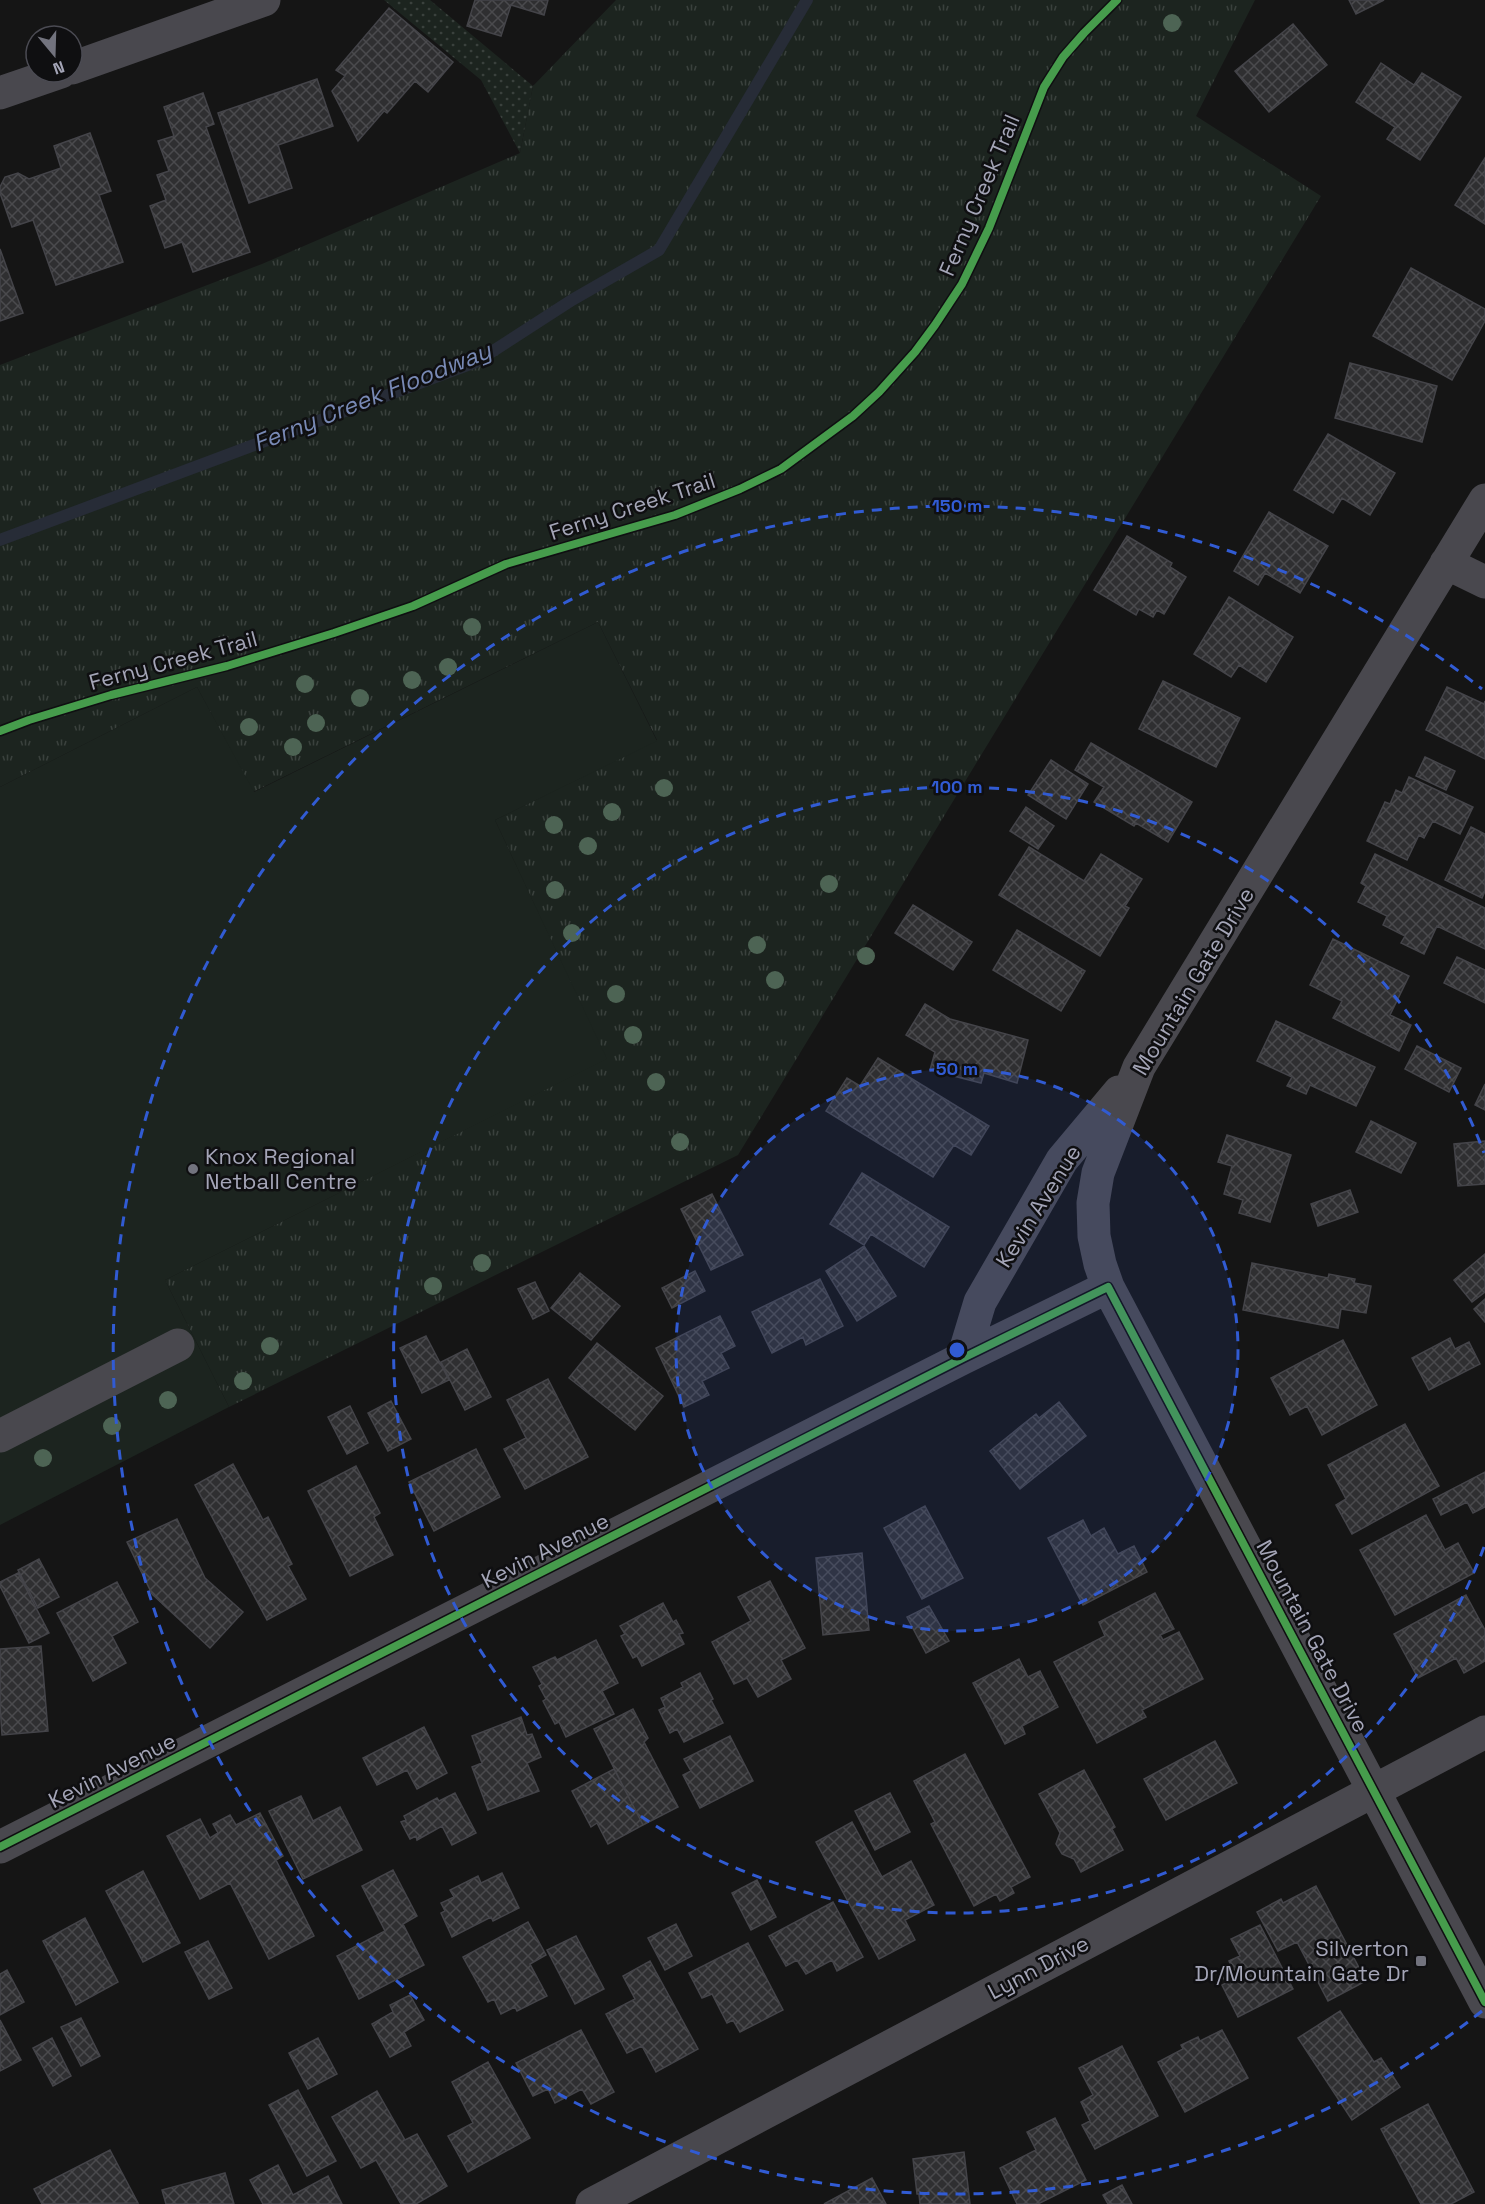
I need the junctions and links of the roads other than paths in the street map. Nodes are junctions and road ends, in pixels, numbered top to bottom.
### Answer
1 (264, 0) edge
2 (84, 64) edge
3 (26, 84) edge
4 (0, 93) edge
5 (1485, 500) edge
6 (1446, 564) junction
7 (1485, 582) edge
8 (1139, 1067) junction
9 (1108, 1287) junction
10 (178, 1345) dead end
11 (963, 1358) junction
12 (0, 1436) edge
13 (1485, 1732) edge
14 (1374, 1791) junction
15 (0, 1847) edge
16 (1485, 2002) edge
17 (592, 2204) edge

1 - 2 street
3 - 4 street
5 - 6 street, Mountain Gate Drive
6 - 7 street
6 - 8 street, Mountain Gate Drive
8 - 9 street, Mountain Gate Drive
8 - 11 street, Kevin Avenue
9 - 11 street, Kevin Avenue
9 - 14 street, Mountain Gate Drive
10 - 12 street
11 - 15 street, Kevin Avenue
13 - 14 street, Lynn Drive
14 - 16 street, Mountain Gate Drive
14 - 17 street, Lynn Drive

